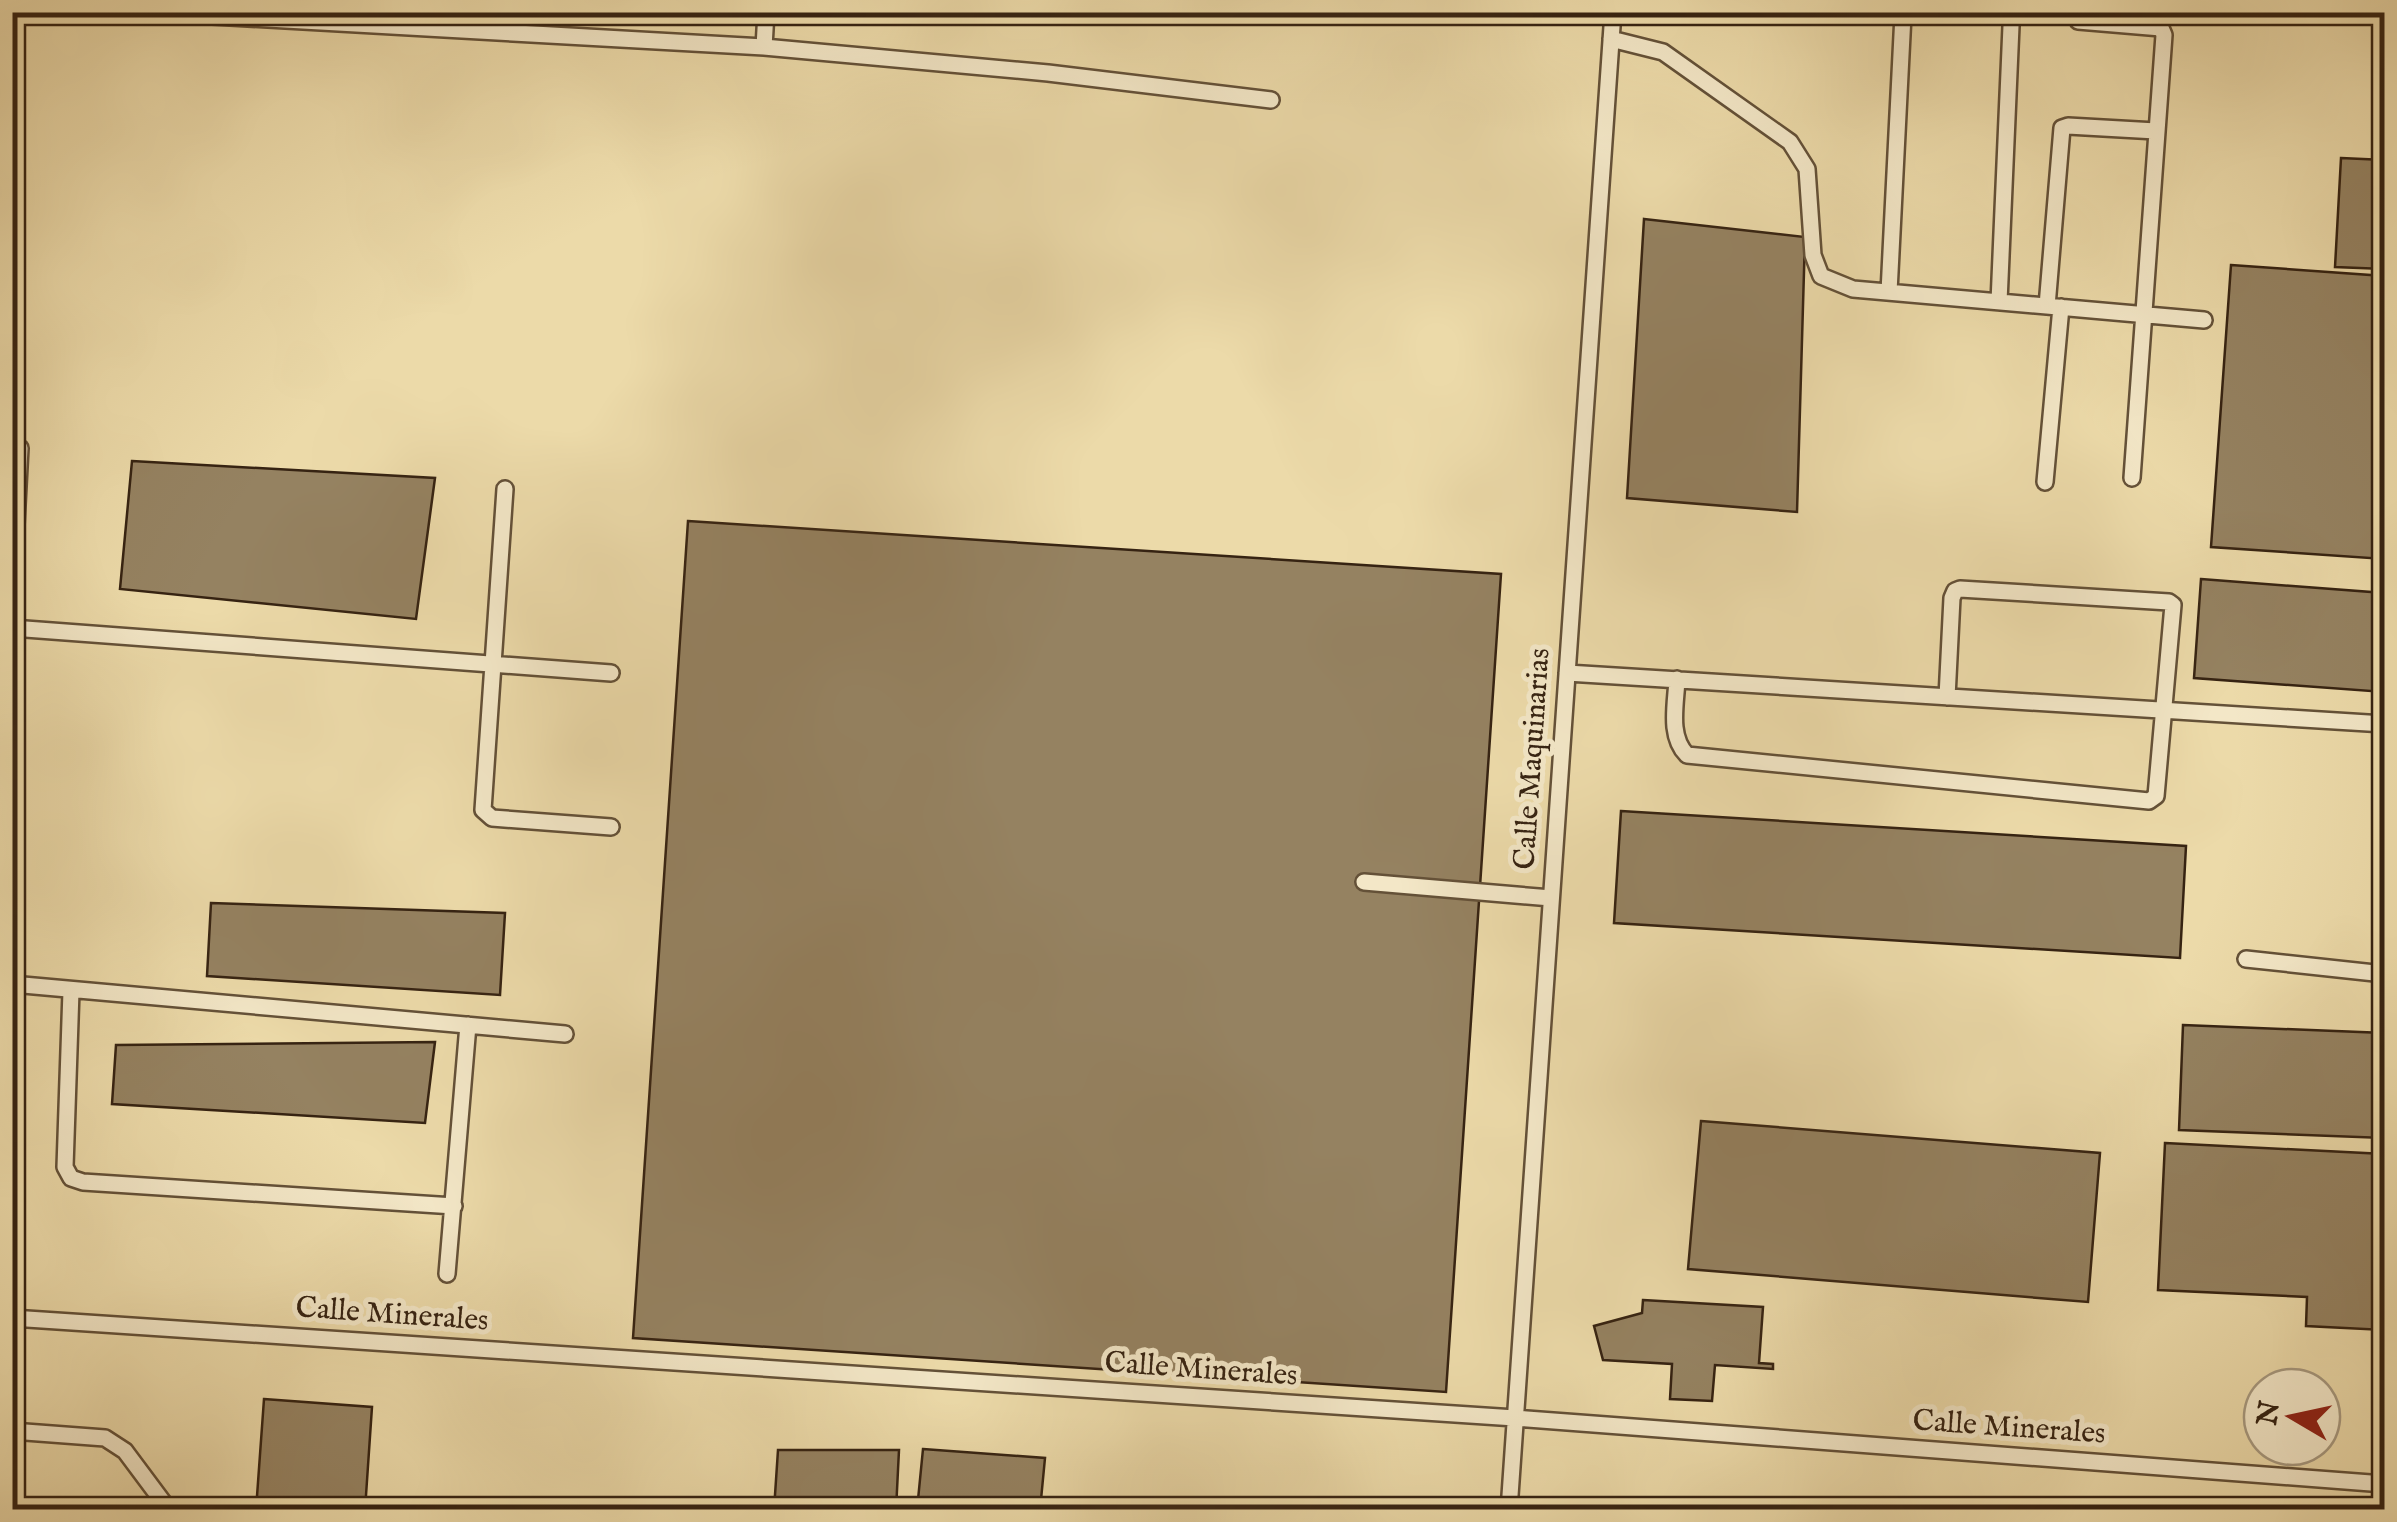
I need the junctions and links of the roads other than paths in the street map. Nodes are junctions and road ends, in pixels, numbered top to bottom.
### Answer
1 (141, 12) edge
2 (766, 12) edge
3 (1613, 12) edge
4 (1903, 15) edge
5 (2078, 20) dead end
6 (2011, 26) dead end
7 (1612, 38) junction
8 (764, 47) junction
9 (1271, 100) dead end
10 (2156, 131) junction
11 (1889, 292) junction
12 (1999, 302) junction
13 (2054, 307) junction
14 (2144, 314) junction
15 (2204, 320) dead end
16 (20, 448) dead end
17 (2132, 478) dead end
18 (2045, 482) dead end
19 (506, 490) dead end
20 (12, 600) edge
21 (12, 628) edge
22 (494, 665) junction
23 (612, 673) dead end
24 (1567, 673) junction
25 (1677, 680) junction
26 (1947, 697) junction
27 (2162, 710) junction
28 (2384, 724) edge
29 (611, 827) dead end
30 (1364, 882) dead end
31 (1551, 898) junction
32 (2246, 959) dead end
33 (2384, 974) edge
34 (12, 984) edge
35 (71, 991) junction
36 (468, 1024) junction
37 (565, 1034) dead end
38 (454, 1206) junction
39 (447, 1274) dead end
40 (12, 1318) edge
41 (1515, 1418) junction
42 (12, 1431) edge
43 (2384, 1484) edge
44 (169, 1510) edge
45 (1508, 1510) edge

1 - 8 lane
2 - 8 lane
3 - 7 lane, Calle Maquinarias
4 - 11 lane
5 - 10 lane
6 - 12 lane
7 - 11 lane
7 - 24 lane, Calle Maquinarias
8 - 9 lane
10 - 13 lane
10 - 14 lane
11 - 12 lane
12 - 13 lane
13 - 14 lane
13 - 18 lane
14 - 15 lane
14 - 17 lane
16 - 20 lane
19 - 22 lane
21 - 22 lane
22 - 23 lane
22 - 29 lane
24 - 25 lane
24 - 31 lane, Calle Maquinarias
25 - 26 lane
25 - 27 lane
26 - 27 lane
26 - 27 lane
27 - 28 lane
30 - 31 lane
31 - 41 lane, Calle Maquinarias
32 - 33 lane
34 - 35 lane
35 - 36 lane
35 - 38 lane
36 - 37 lane
36 - 38 lane
38 - 39 lane
40 - 41 lane, Calle Minerales
41 - 43 lane, Calle Minerales
41 - 45 lane, Calle Maquinarias
42 - 44 lane

